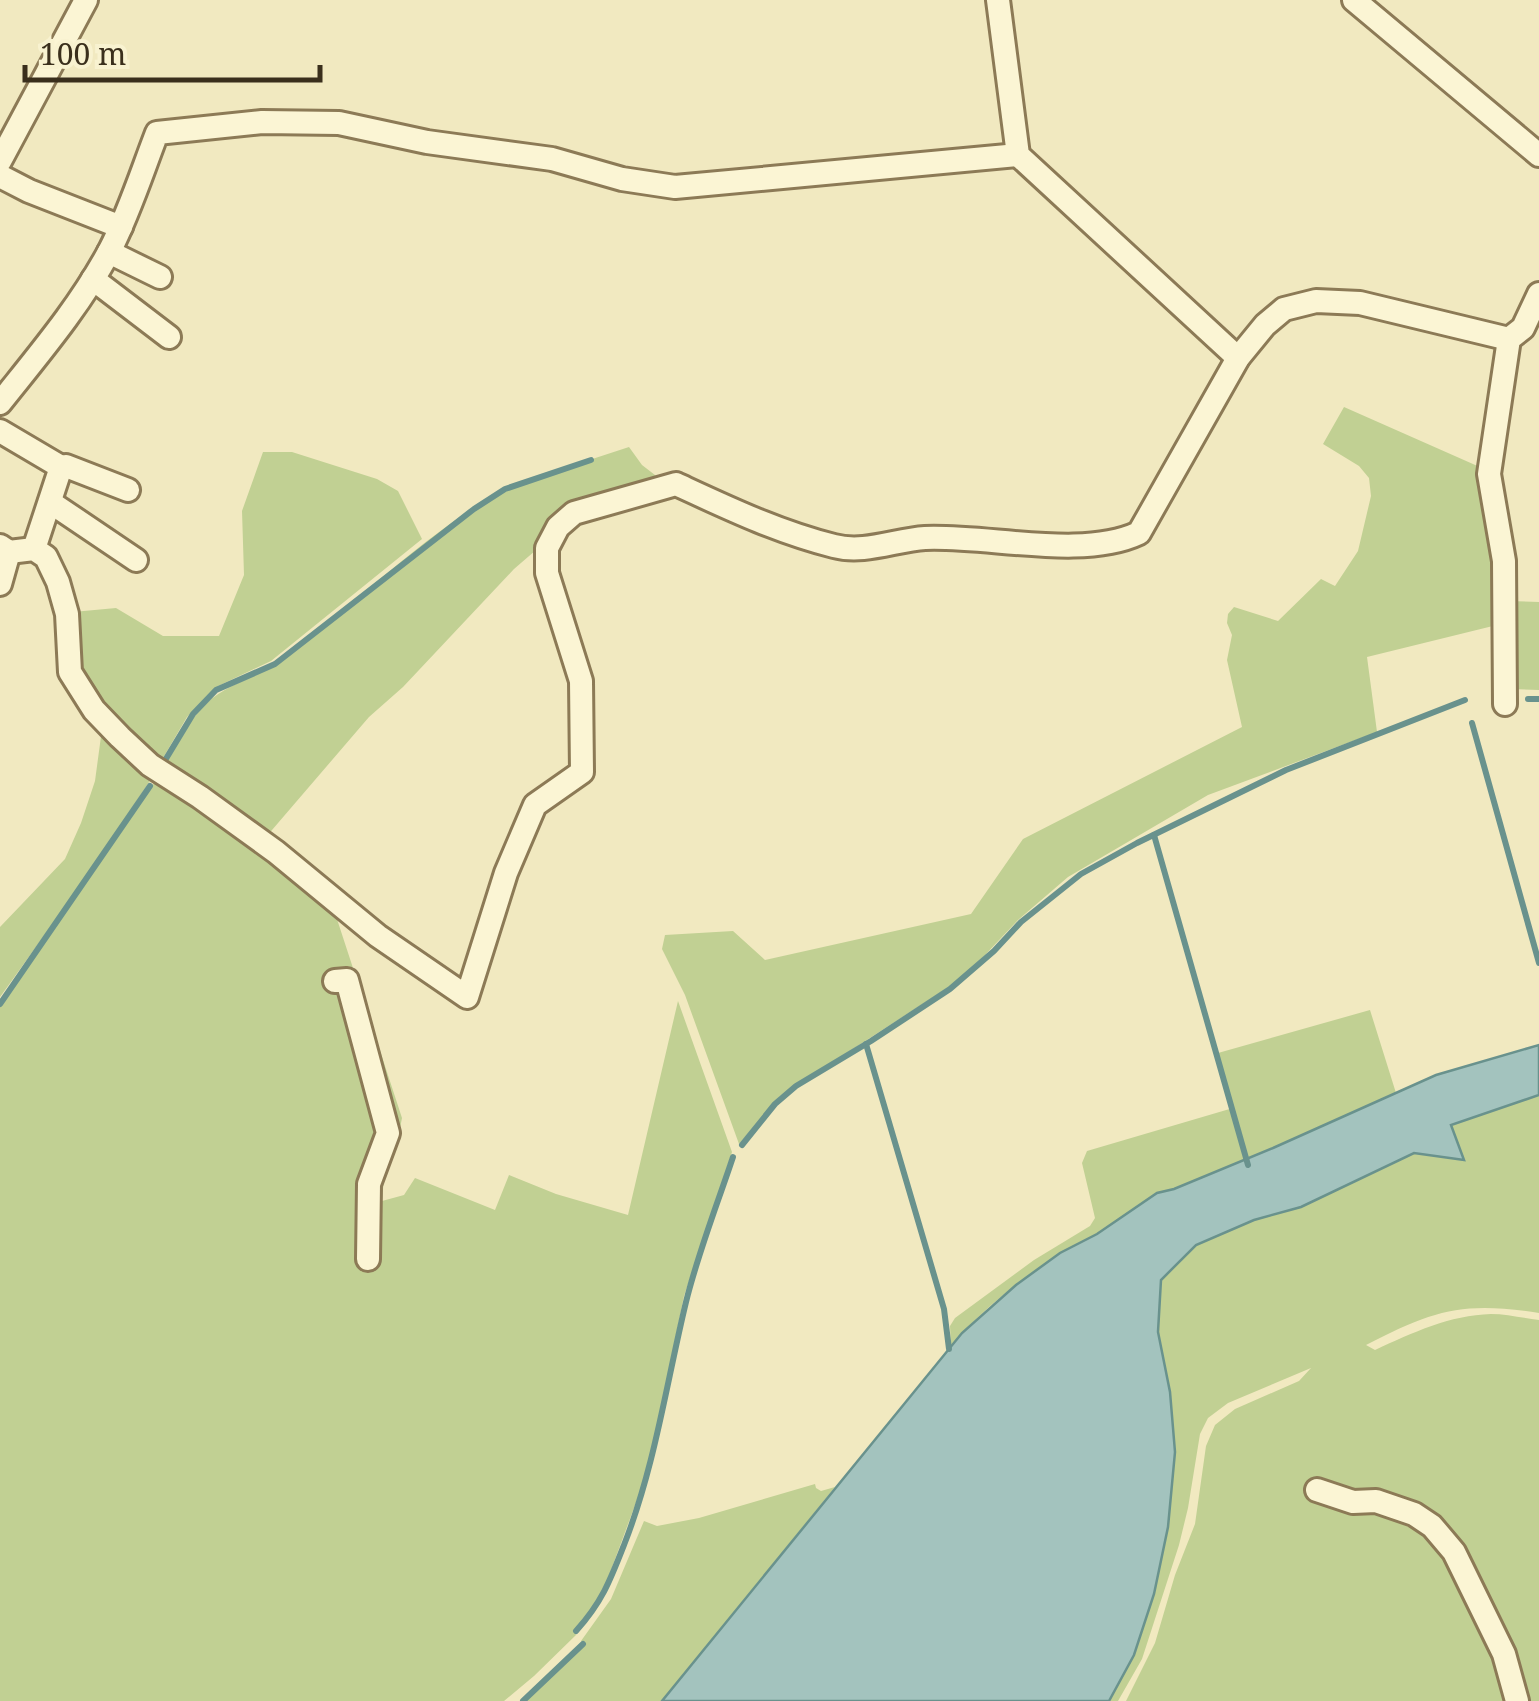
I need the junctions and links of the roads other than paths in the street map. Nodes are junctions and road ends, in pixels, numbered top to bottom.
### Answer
1 (86, 0) edge
2 (998, 0) edge
3 (1354, 0) edge
4 (1018, 155) junction
5 (1539, 155) edge
6 (0, 161) edge
7 (0, 176) edge
8 (121, 227) junction
9 (109, 252) junction
10 (160, 278) dead end
11 (93, 279) junction
12 (1539, 294) edge
13 (168, 337) dead end
14 (1509, 339) junction
15 (1238, 358) junction
16 (0, 403) edge
17 (0, 432) edge
18 (61, 467) junction
19 (128, 490) dead end
20 (50, 502) junction
21 (5, 549) edge
22 (34, 549) junction
23 (136, 560) dead end
24 (0, 584) edge
25 (1505, 704) dead end
26 (334, 981) dead end
27 (368, 1259) dead end
28 (1317, 1490) dead end
29 (1518, 1701) edge

1 - 6 street
2 - 4 street
3 - 5 street
4 - 8 street
4 - 15 street
7 - 8 street
8 - 9 street
9 - 10 street
9 - 11 street
11 - 13 street
11 - 16 street
12 - 14 street
14 - 15 street
14 - 25 street
15 - 22 street
17 - 18 street
18 - 19 street
18 - 20 street
20 - 22 street
20 - 23 street
21 - 22 street
21 - 24 street
26 - 27 street
28 - 29 street

